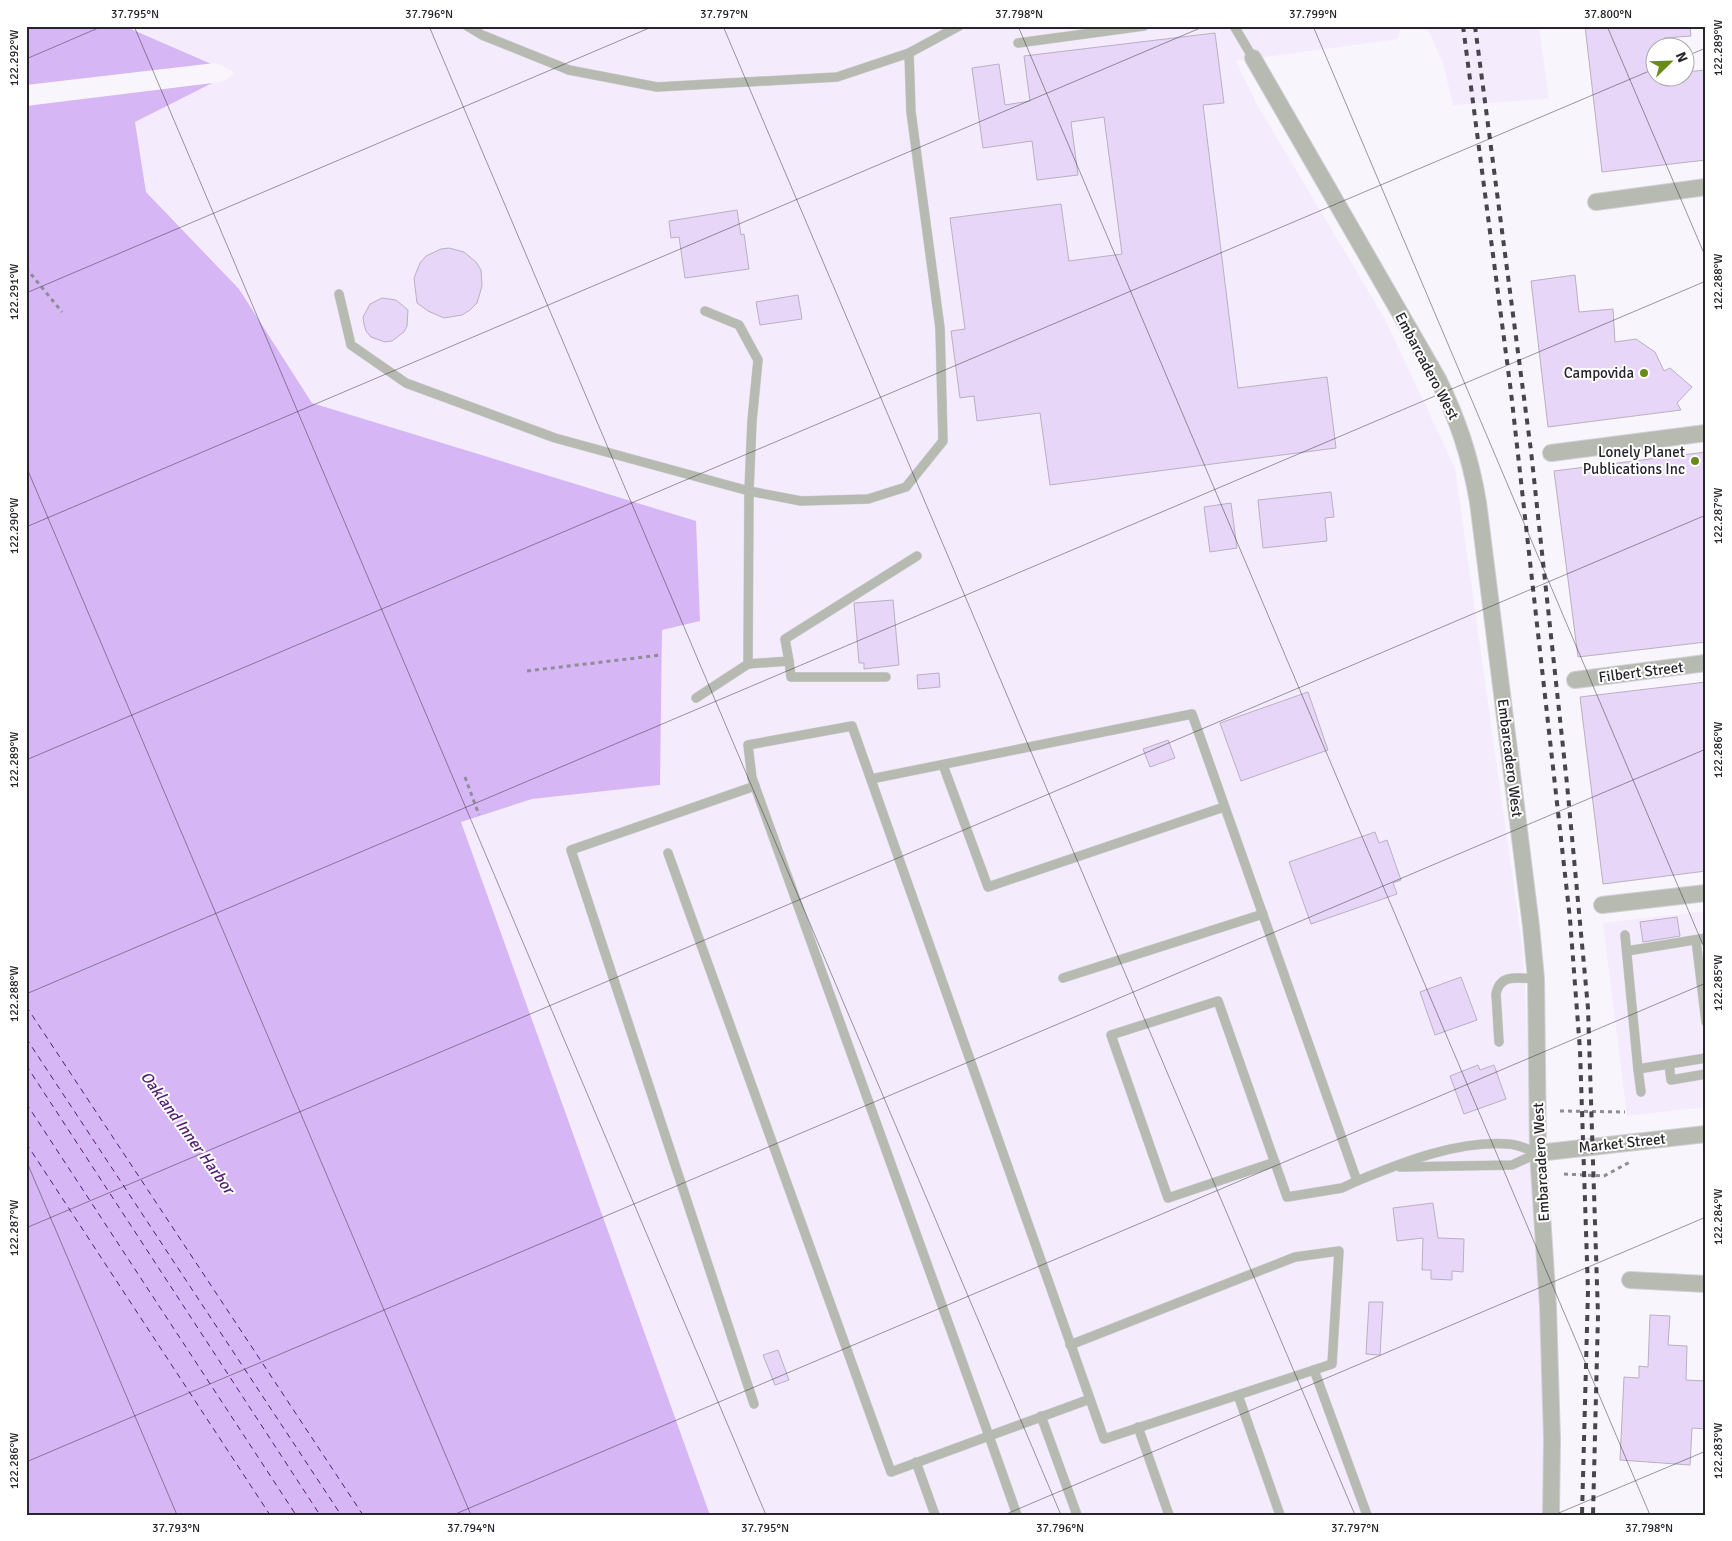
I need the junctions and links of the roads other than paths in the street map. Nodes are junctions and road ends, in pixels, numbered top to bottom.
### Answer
1 (467, 26) edge
2 (959, 26) edge
3 (1144, 26) edge
4 (1234, 26) edge
5 (1018, 43) dead end
6 (908, 53) junction
7 (1253, 58) joint
8 (1706, 187) edge
9 (1596, 202) dead end
10 (339, 294) dead end
11 (704, 311) dead end
12 (1706, 433) edge
13 (1551, 453) dead end
14 (749, 491) junction
15 (917, 556) dead end
16 (789, 661) junction
17 (1706, 663) edge
18 (748, 664) junction
19 (886, 677) dead end
20 (1576, 680) dead end
21 (696, 698) dead end
22 (943, 765) junction
23 (871, 779) junction
24 (755, 786) junction
25 (1224, 806) junction
26 (668, 853) dead end
27 (1706, 893) edge
28 (1602, 905) dead end
29 (1262, 914) junction
30 (1625, 935) dead end
31 (1706, 938) edge
32 (1696, 940) junction
33 (1627, 951) junction
34 (1063, 978) dead end
35 (1536, 978) junction
36 (1706, 1022) edge
37 (1499, 1042) dead end
38 (1706, 1058) edge
39 (1670, 1064) junction
40 (1638, 1069) junction
41 (1706, 1074) edge
42 (1640, 1092) dead end
43 (1706, 1134) edge
44 (1538, 1153) junction
45 (1275, 1162) junction
46 (1392, 1166) junction
47 (1357, 1181) junction
48 (1630, 1280) dead end
49 (1706, 1284) edge
50 (1070, 1345) junction
51 (1314, 1370) junction
52 (1238, 1394) junction
53 (1090, 1399) junction
54 (754, 1404) dead end
55 (1041, 1416) junction
56 (1138, 1427) junction
57 (989, 1436) junction
58 (916, 1462) junction
59 (935, 1515) edge
60 (1017, 1515) edge
61 (1077, 1515) edge
62 (1169, 1515) edge
63 (1280, 1515) edge
64 (1367, 1515) edge
65 (1551, 1515) edge

1 - 6 lane
2 - 6 lane
3 - 5 lane
4 - 7 lane
6 - 14 lane
7 - 35 street, Embarcadero West
8 - 9 street
10 - 14 lane
11 - 14 lane
12 - 13 street
14 - 18 lane
15 - 16 lane
16 - 18 lane
16 - 19 lane
17 - 20 street, Filbert Street
18 - 21 lane
22 - 23 lane
22 - 25 lane
22 - 25 lane
23 - 24 lane
23 - 50 lane
24 - 54 lane
24 - 57 lane
25 - 29 lane
26 - 58 lane
27 - 28 street
29 - 34 lane
29 - 47 lane
30 - 33 lane
31 - 32 lane
32 - 33 lane
32 - 36 lane
33 - 40 lane
35 - 37 lane
35 - 44 street, Embarcadero West
38 - 39 lane
39 - 40 lane
39 - 41 lane
40 - 42 lane
43 - 44 street, Market Street
44 - 46 lane
44 - 46 lane
44 - 65 street, Embarcadero West
45 - 45 lane
45 - 47 lane
46 - 47 lane
48 - 49 street
50 - 51 lane
50 - 53 lane
51 - 52 lane
51 - 64 lane
52 - 56 lane
52 - 63 lane
53 - 55 lane
53 - 56 lane
55 - 57 lane
55 - 61 lane
56 - 62 lane
57 - 58 lane
57 - 60 lane
58 - 59 lane

